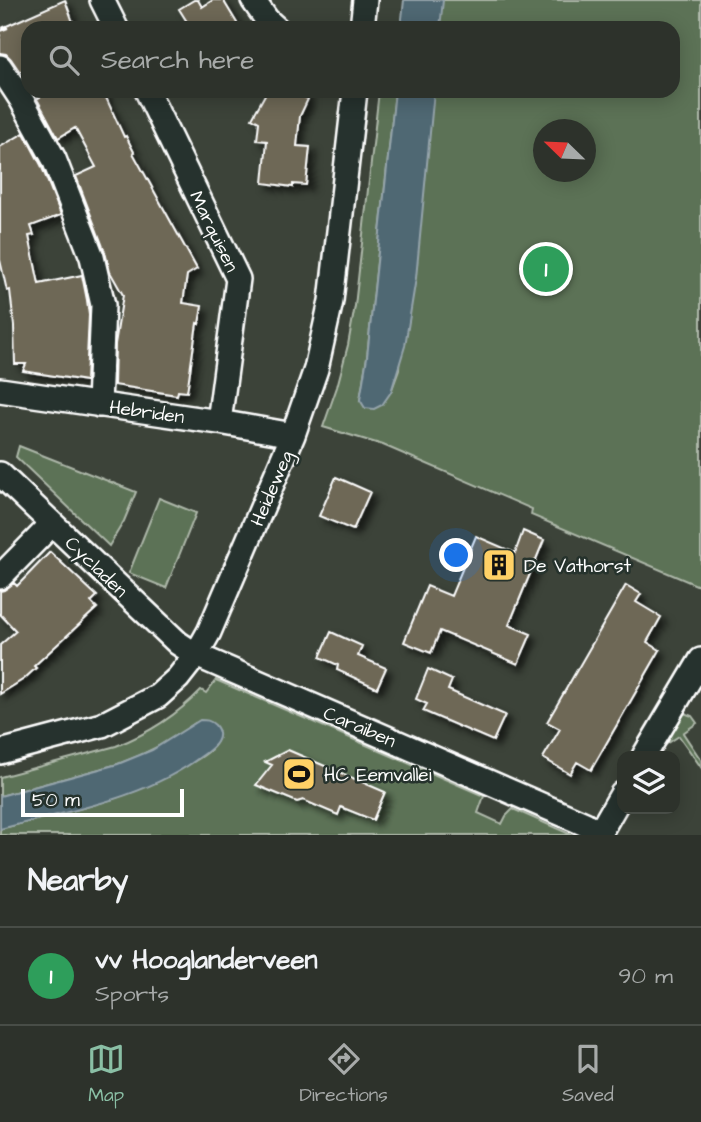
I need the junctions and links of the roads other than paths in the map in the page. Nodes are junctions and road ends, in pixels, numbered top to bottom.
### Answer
1 (102, 0) edge
2 (253, 0) edge
3 (365, 0) edge
4 (112, 21) edge
5 (268, 21) edge
6 (363, 21) edge
7 (0, 67) edge
8 (150, 98) edge
9 (354, 98) edge
10 (0, 390) edge
11 (99, 405) junction
12 (219, 422) junction
13 (293, 435) junction
14 (0, 474) edge
15 (52, 524) junction
16 (0, 577) edge
17 (196, 655) junction
18 (701, 660) edge
19 (647, 751) edge
20 (0, 752) edge
21 (617, 802) edge
22 (599, 834) edge

1 - 4 street
2 - 5 street
3 - 6 street
7 - 11 street
8 - 12 street, Marquisen
9 - 13 street, Heideweg
10 - 11 street, Hebriden
11 - 12 street, Hebriden
12 - 13 street, Hebriden
13 - 17 street, Heideweg
14 - 15 street, Cycladen
15 - 16 street
15 - 17 street, Cycladen
17 - 20 street, Heideweg
17 - 22 street, Caraïben
18 - 19 street
21 - 22 street, Caraïben

